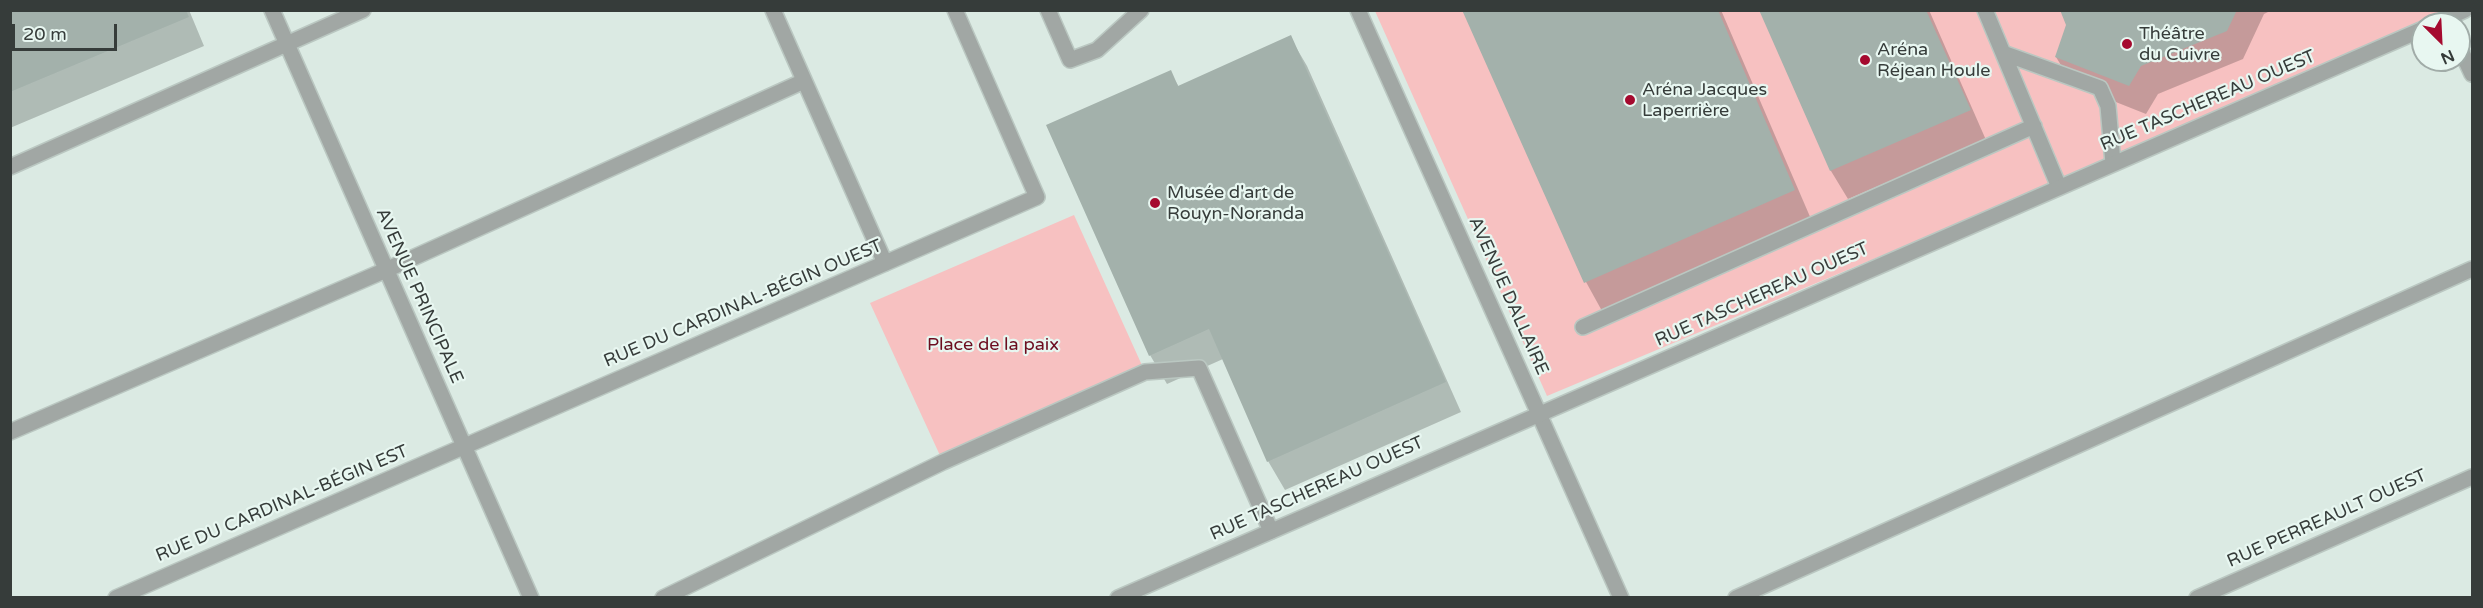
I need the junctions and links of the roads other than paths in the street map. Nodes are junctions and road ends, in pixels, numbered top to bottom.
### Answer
1 (272, 10) edge
2 (363, 10) edge
3 (773, 10) edge
4 (955, 10) edge
5 (1048, 10) edge
6 (1141, 10) edge
7 (1358, 10) edge
8 (1985, 10) edge
9 (2411, 34) edge
10 (287, 44) junction
11 (2003, 53) junction
12 (804, 81) junction
13 (2034, 126) junction
14 (2113, 163) junction
15 (10, 167) edge
16 (2059, 187) junction
17 (885, 263) junction
18 (2472, 269) edge
19 (386, 270) junction
20 (1583, 327) dead end
21 (1539, 414) junction
22 (10, 432) edge
23 (464, 446) junction
24 (2472, 477) edge
25 (1271, 531) junction
26 (116, 597) edge
27 (531, 597) edge
28 (663, 597) edge
29 (1118, 597) edge
30 (1621, 597) edge
31 (1736, 597) edge
32 (2198, 597) edge

1 - 10 street, AVENUE PRINCIPALE
2 - 10 street
3 - 12 street
4 - 17 street, RUE DU CARDINAL-BÉGIN OUEST
5 - 6 street
7 - 21 street, AVENUE DALLAIRE
8 - 11 street
9 - 14 street, RUE TASCHEREAU OUEST
10 - 15 street
10 - 19 street, AVENUE PRINCIPALE
11 - 13 street
11 - 14 street
12 - 17 street
12 - 19 street
13 - 16 street
13 - 20 street
14 - 16 street, RUE TASCHEREAU OUEST
16 - 21 street, RUE TASCHEREAU OUEST
17 - 23 street, RUE DU CARDINAL-BÉGIN OUEST
18 - 31 street
19 - 22 street
19 - 23 street, AVENUE PRINCIPALE
21 - 25 street, RUE TASCHEREAU OUEST
21 - 30 street, AVENUE DALLAIRE
23 - 26 street, RUE DU CARDINAL-BÉGIN EST
23 - 27 street, AVENUE PRINCIPALE
24 - 32 street, RUE PERREAULT OUEST
25 - 28 street
25 - 29 street, RUE TASCHEREAU OUEST

